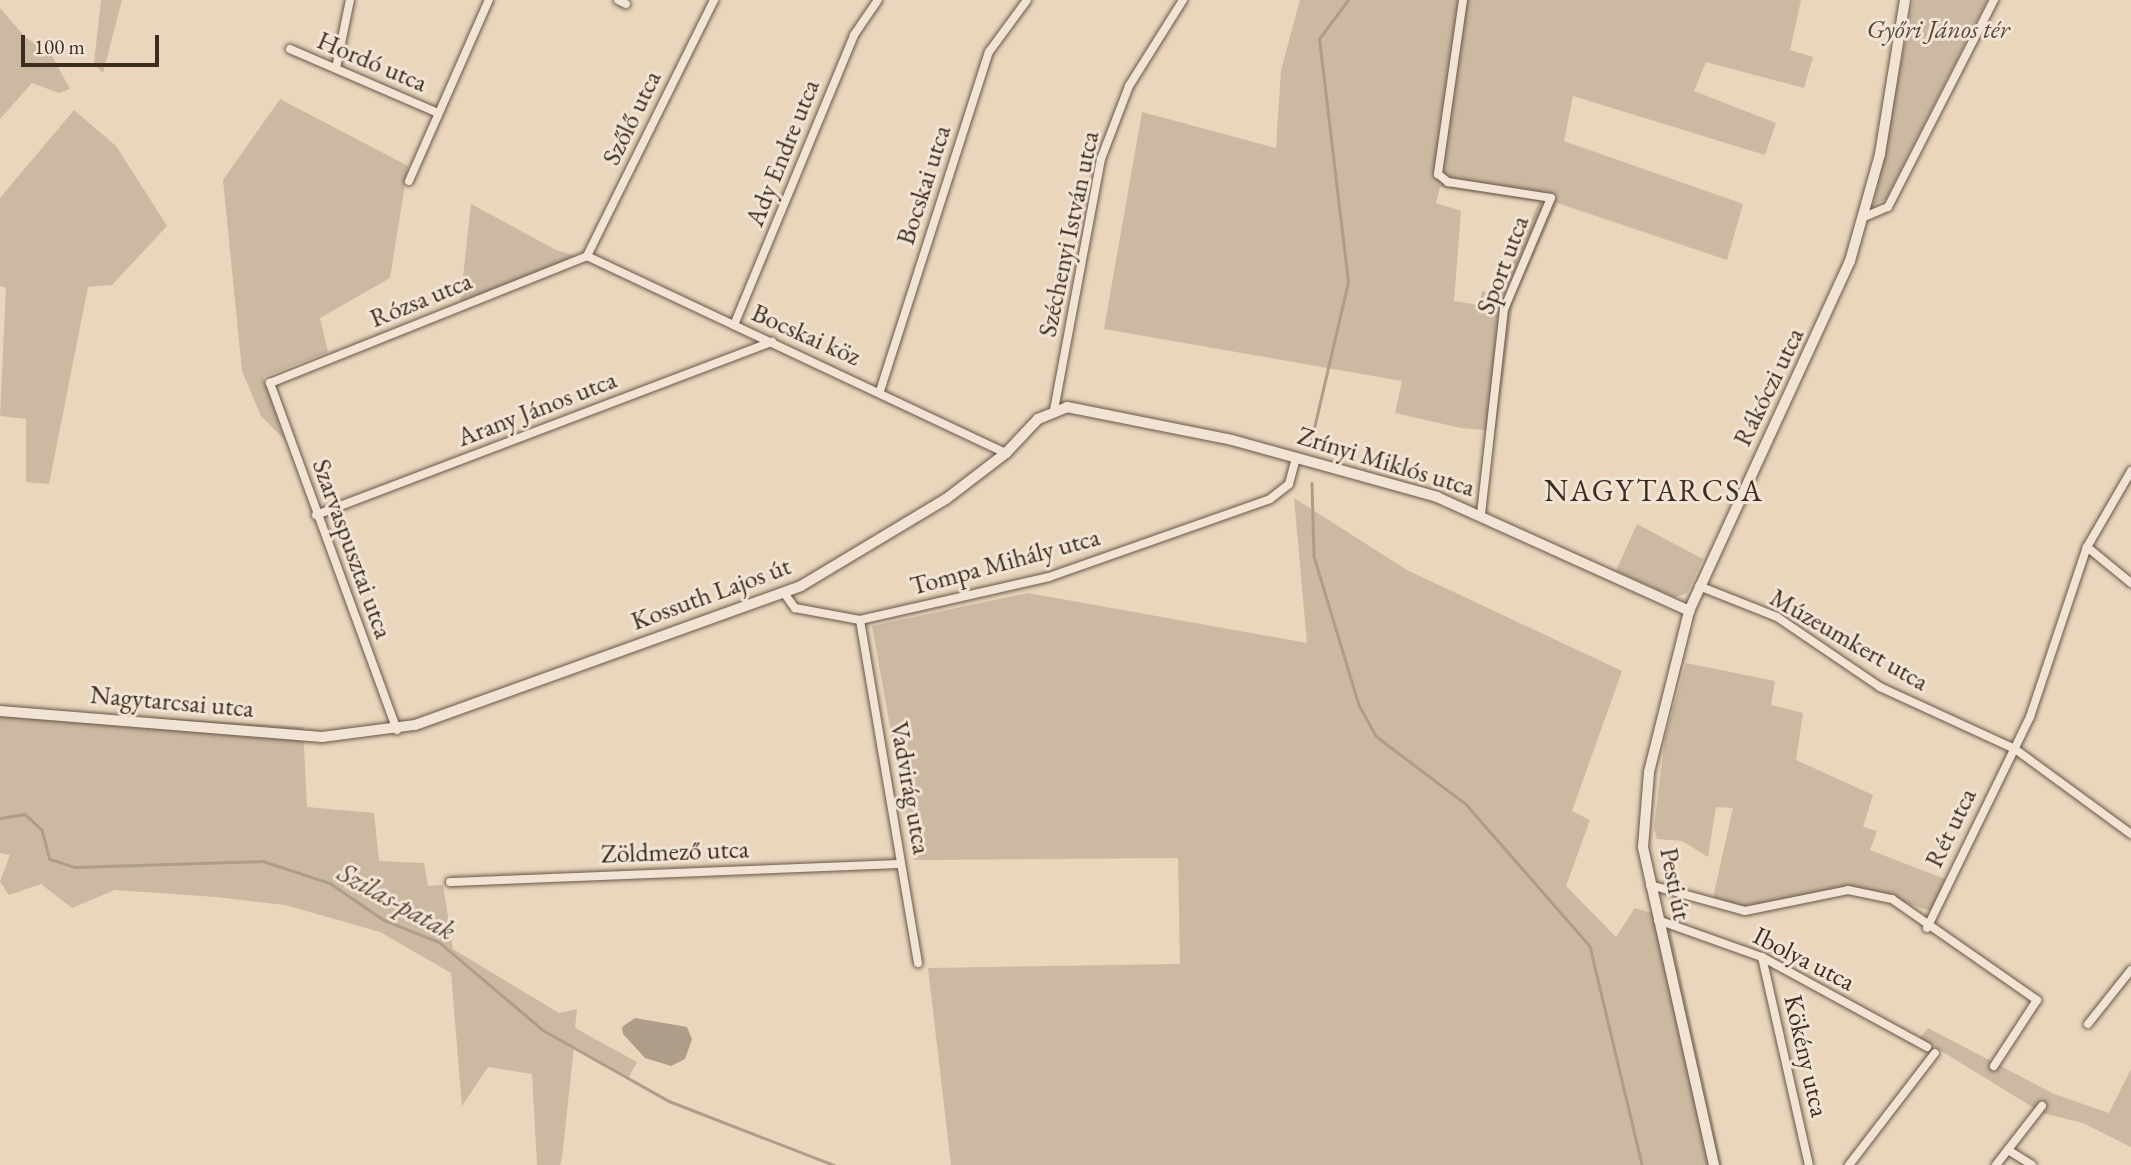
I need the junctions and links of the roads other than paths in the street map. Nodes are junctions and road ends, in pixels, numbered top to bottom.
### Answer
1 (350, 0) edge
2 (489, 0) edge
3 (714, 0) edge
4 (878, 0) edge
5 (1027, 0) edge
6 (1184, 0) edge
7 (1463, 0) edge
8 (1905, 0) edge
9 (1994, 0) edge
10 (290, 49) dead end
11 (336, 68) junction
12 (438, 113) junction
13 (409, 181) dead end
14 (1864, 216) junction
15 (587, 256) junction
16 (734, 325) junction
17 (772, 342) junction
18 (270, 383) joint
19 (880, 391) junction
20 (1054, 410) junction
21 (1006, 453) junction
22 (1299, 458) junction
23 (2131, 471) edge
24 (316, 514) junction
25 (1481, 515) junction
26 (2087, 547) junction
27 (2131, 583) edge
28 (1699, 586) junction
29 (784, 593) junction
30 (1689, 611) junction
31 (860, 620) junction
32 (0, 711) edge
33 (397, 730) junction
34 (341, 737) joint
35 (2015, 749) junction
36 (2131, 834) edge
37 (901, 864) junction
38 (450, 882) dead end
39 (1650, 885) junction
40 (1658, 920) junction
41 (1927, 928) junction
42 (1762, 957) junction
43 (918, 963) dead end
44 (2131, 970) edge
45 (2088, 1024) dead end
46 (1927, 1046) dead end
47 (1935, 1053) dead end
48 (1994, 1066) dead end
49 (2042, 1106) dead end
50 (2008, 1150) junction
51 (1714, 1165) edge
52 (1809, 1165) edge
53 (1849, 1165) edge
54 (1996, 1165) edge
55 (2032, 1165) edge

1 - 11 street
2 - 12 street
3 - 15 street, Szőlő utca
4 - 16 street, Ady Endre utca
5 - 19 street, Bocskai utca
6 - 20 street, Széchenyi István utca
7 - 25 street, Sport utca
8 - 14 main road, Rákóczi utca
9 - 14 street
10 - 11 street, Hordó utca
11 - 12 street, Hordó utca
12 - 13 street
14 - 28 main road, Rákóczi utca
15 - 16 street, Bocskai köz
15 - 18 street, Rózsa utca
16 - 17 street, Bocskai köz
17 - 19 street, Bocskai köz
17 - 24 street, Arany János utca
18 - 24 street, Szarvaspusztai utca
19 - 21 street, Bocskai köz
20 - 21 main road, Kossuth Lajos út
20 - 22 main road, Zrínyi Miklós utca
21 - 29 main road, Kossuth Lajos út
22 - 25 main road, Zrínyi Miklós utca
22 - 31 street, Tompa Mihály utca
23 - 26 street, Rét utca
24 - 33 street, Szarvaspusztai utca
25 - 30 main road, Zrínyi Miklós utca
26 - 27 street
26 - 35 street, Rét utca
28 - 30 main road, Rákóczi utca
28 - 35 street, Múzeumkert utca
29 - 31 street, Tompa Mihály utca
29 - 33 main road, Kossuth Lajos út
30 - 39 main road, Pesti út
31 - 37 street, Vadvirág utca
32 - 34 main road, Nagytarcsai utca
33 - 34 main road, Kossuth Lajos út
35 - 36 street, Múzeumkert utca
35 - 41 street, Rét utca
37 - 38 street, Zöldmező utca
37 - 43 street, Vadvirág utca
39 - 40 main road, Pesti út
39 - 41 street
40 - 42 street, Ibolya utca
40 - 51 main road, Pesti út
41 - 48 street
42 - 46 street, Ibolya utca
42 - 52 street, Kökény utca
44 - 45 street
47 - 53 street
49 - 50 street
50 - 54 street
50 - 55 street

